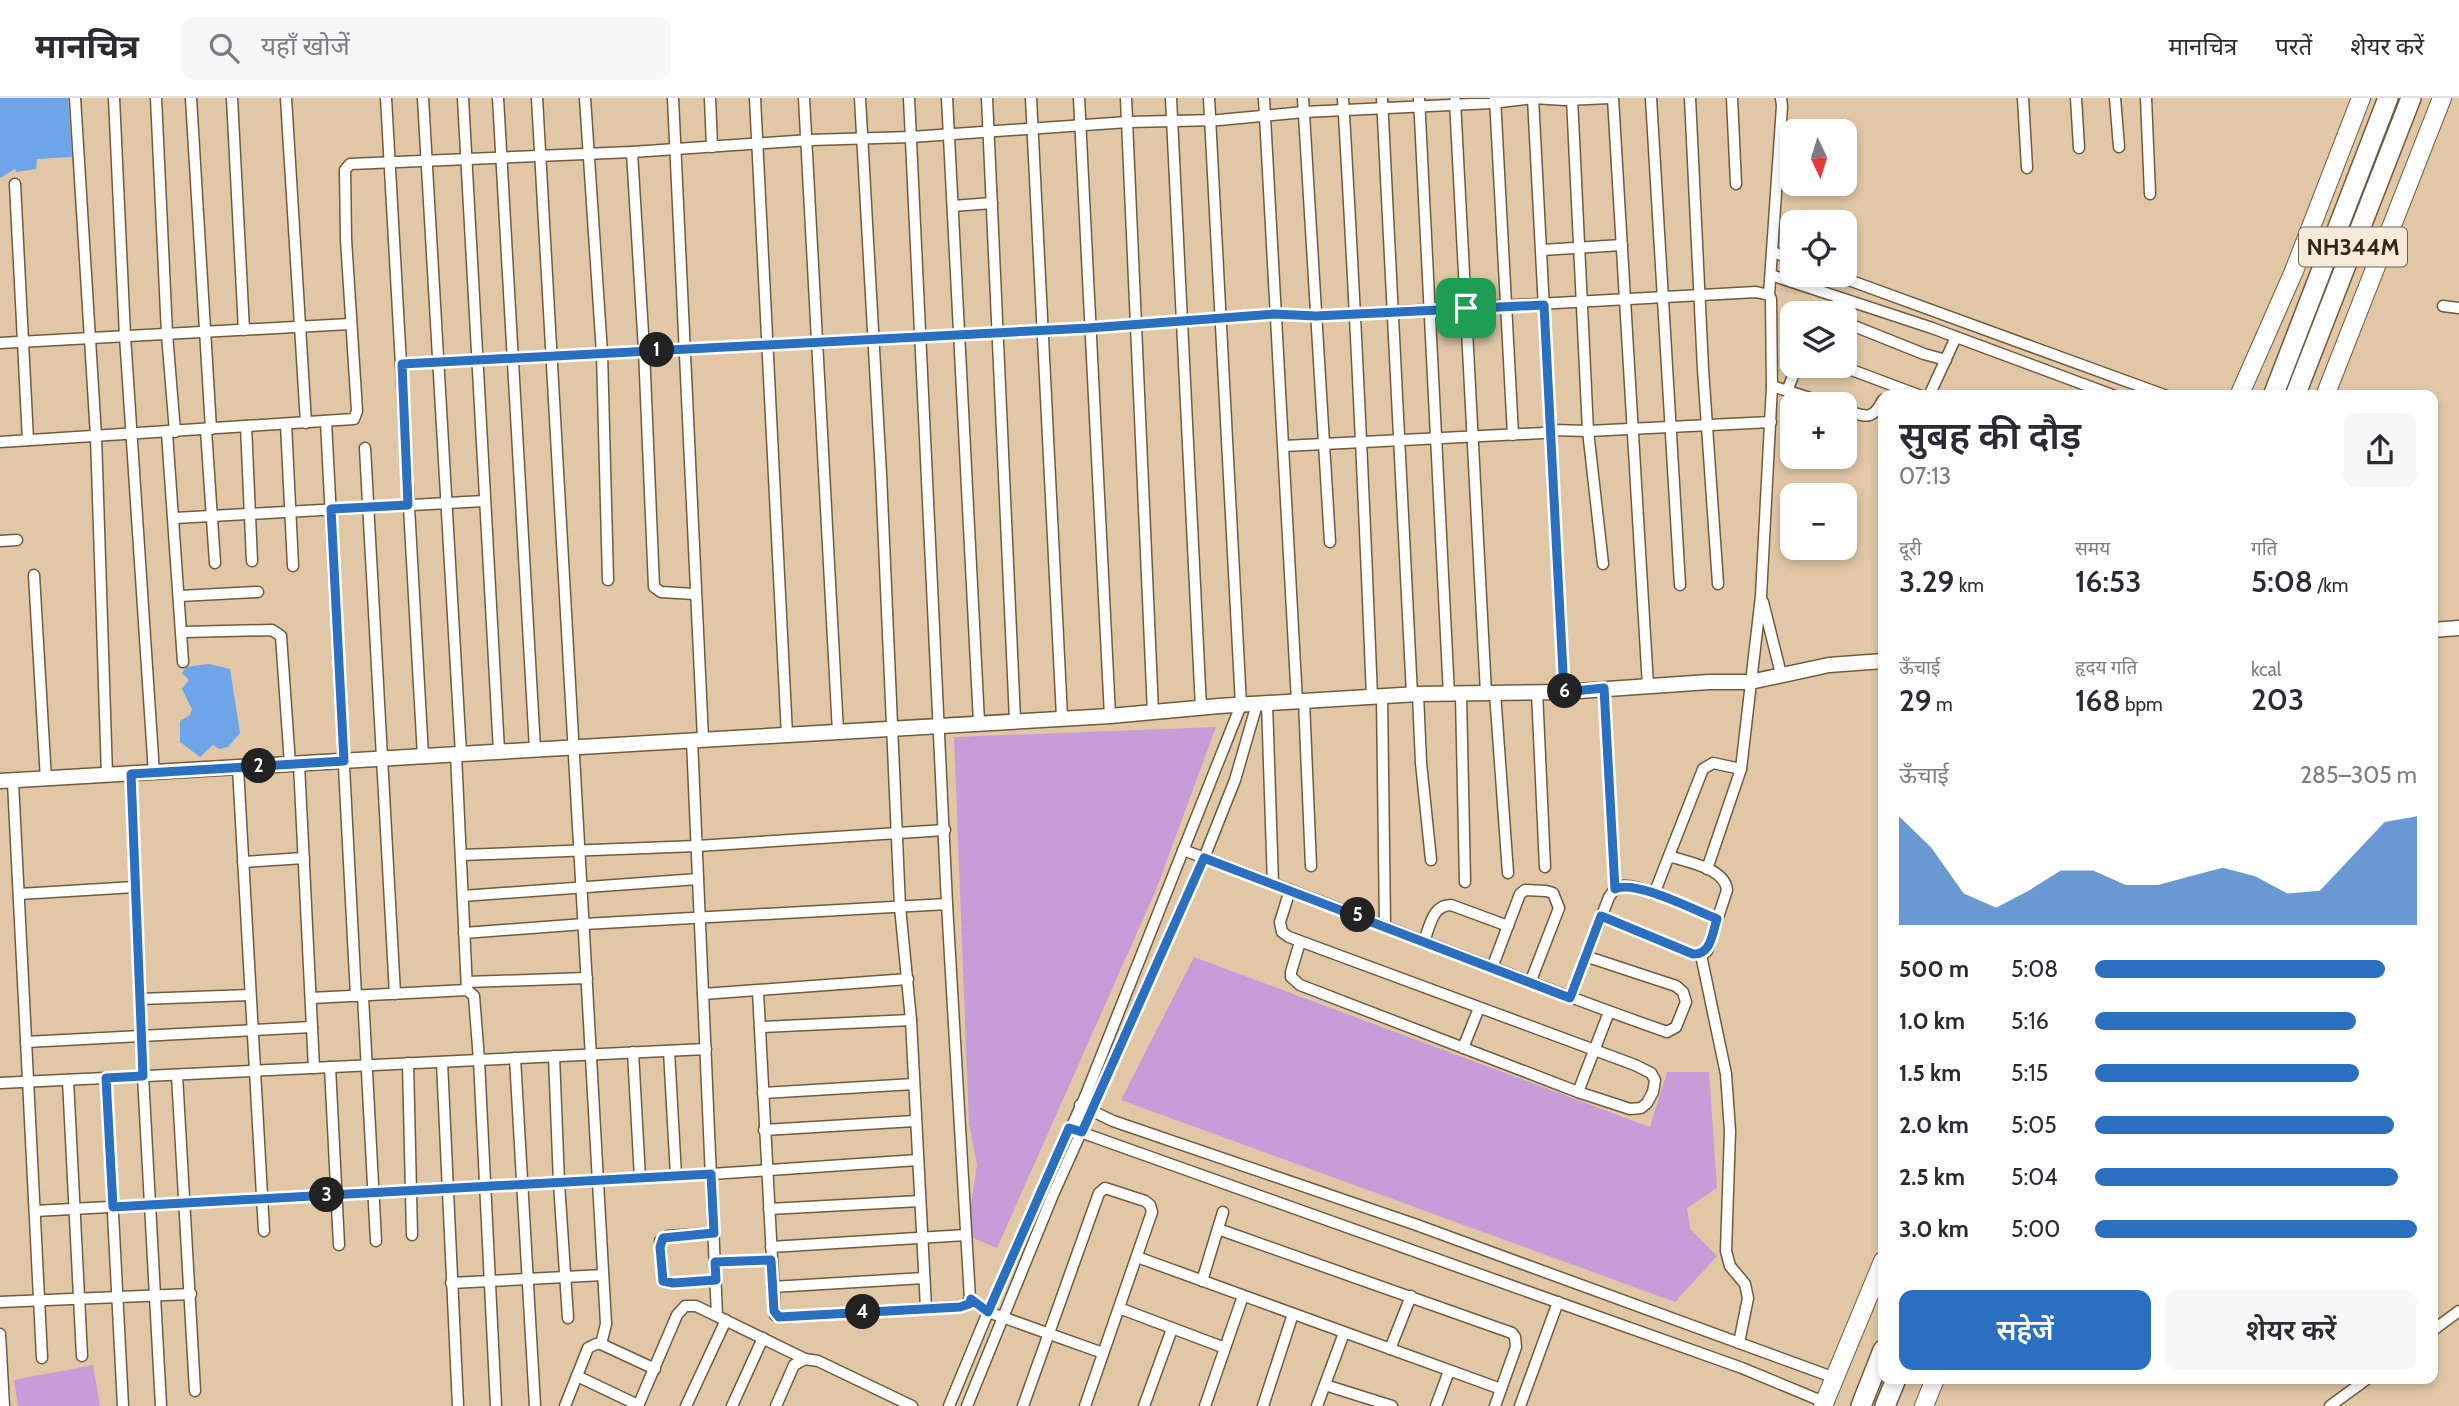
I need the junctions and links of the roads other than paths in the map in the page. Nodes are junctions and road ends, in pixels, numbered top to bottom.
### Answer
1 (75, 98) edge
2 (114, 98) edge
3 (156, 98) edge
4 (191, 98) edge
5 (232, 98) edge
6 (286, 98) edge
7 (386, 98) edge
8 (423, 98) edge
9 (463, 98) edge
10 (498, 98) edge
11 (537, 98) edge
12 (585, 98) edge
13 (673, 98) edge
14 (710, 98) edge
15 (755, 98) edge
16 (804, 98) edge
17 (860, 98) edge
18 (909, 98) edge
19 (947, 98) edge
20 (987, 98) edge
21 (1031, 98) edge
22 (1079, 98) edge
23 (1126, 98) edge
24 (1171, 98) edge
25 (1209, 98) edge
26 (1264, 98) edge
27 (1303, 98) edge
28 (1343, 98) edge
29 (1533, 98) edge
30 (1612, 98) edge
31 (1651, 98) edge
32 (1690, 98) edge
33 (1732, 98) edge
34 (1781, 98) edge
35 (2023, 98) edge
36 (2076, 98) edge
37 (2115, 98) edge
38 (2146, 98) edge
39 (2361, 98) edge
40 (2388, 98) edge
41 (2411, 98) edge
42 (2442, 98) edge
43 (1572, 99) edge
44 (1495, 100) edge
45 (1455, 101) edge
46 (1419, 102) edge
47 (1382, 103) edge
48 (1344, 111) junction
49 (1304, 112) junction
50 (1264, 116) junction
51 (1210, 120) junction
52 (1173, 121) junction
53 (1128, 122) junction
54 (1081, 125) junction
55 (1033, 129) junction
56 (989, 132) junction
57 (950, 134) junction
58 (911, 137) junction
59 (862, 139) junction
60 (807, 140) junction
61 (758, 144) junction
62 (712, 147) junction
63 (2119, 147) dead end
64 (2080, 148) dead end
65 (676, 149) junction
66 (632, 152) junction
67 (588, 153) junction
68 (540, 155) junction
69 (501, 156) junction
70 (467, 158) junction
71 (426, 160) junction
72 (390, 162) junction
73 (2027, 168) dead end
74 (15, 184) dead end
75 (1736, 184) dead end
76 (2150, 194) dead end
77 (992, 203) junction
78 (953, 206) junction
79 (1622, 245) junction
80 (1578, 248) junction
81 (1542, 250) junction
82 (1773, 252) junction
83 (1780, 255) edge
84 (1771, 275) junction
85 (1857, 283) edge
86 (1769, 295) junction
87 (1701, 296) junction
88 (1663, 298) junction
89 (1625, 300) junction
90 (1581, 302) junction
91 (1544, 305) junction
92 (1504, 306) junction
93 (2443, 306) dead end
94 (1466, 308) junction
95 (2459, 308) edge
96 (1430, 310) junction
97 (1393, 312) junction
98 (1274, 314) junction
99 (1353, 314) junction
100 (1316, 316) junction
101 (1221, 318) junction
102 (1183, 320) junction
103 (350, 324) junction
104 (1135, 324) junction
105 (300, 327) junction
106 (1857, 327) edge
107 (1089, 328) junction
108 (244, 330) junction
109 (1044, 330) junction
110 (205, 332) junction
111 (998, 332) junction
112 (167, 334) junction
113 (959, 334) junction
114 (125, 337) junction
115 (919, 337) junction
116 (1956, 337) junction
117 (89, 339) junction
118 (873, 339) junction
119 (24, 342) junction
120 (819, 342) junction
121 (0, 344) edge
122 (767, 345) junction
123 (684, 349) junction
124 (644, 350) junction
125 (602, 353) junction
126 (552, 356) junction
127 (512, 358) junction
128 (476, 360) junction
129 (1946, 360) junction
130 (439, 362) junction
131 (402, 364) junction
132 (1857, 372) edge
133 (1792, 378) edge
134 (1891, 384) junction
135 (1773, 386) junction
136 (1888, 390) edge
137 (1906, 390) edge
138 (1932, 390) edge
139 (2099, 390) edge
140 (2151, 390) edge
141 (2242, 390) edge
142 (2275, 390) edge
143 (2297, 390) edge
144 (2327, 390) edge
145 (1787, 391) junction
146 (1790, 392) edge
147 (1878, 409) edge
148 (1857, 414) edge
149 (326, 422) junction
150 (1771, 422) junction
151 (306, 423) junction
152 (286, 424) junction
153 (1709, 425) junction
154 (246, 426) junction
155 (1671, 427) junction
156 (209, 429) junction
157 (1632, 429) junction
158 (1551, 430) junction
159 (1588, 431) junction
160 (171, 432) junction
161 (131, 435) junction
162 (1513, 435) junction
163 (96, 436) junction
164 (1474, 436) junction
165 (1437, 438) junction
166 (28, 440) junction
167 (1400, 440) junction
168 (0, 442) edge
169 (1362, 442) junction
170 (1323, 444) junction
171 (1284, 446) junction
172 (365, 448) dead end
173 (484, 501) junction
174 (445, 503) junction
175 (408, 505) junction
176 (368, 507) junction
177 (331, 509) junction
178 (291, 512) junction
179 (249, 514) junction
180 (211, 516) junction
181 (175, 518) junction
182 (17, 540) dead end
183 (0, 541) edge
184 (1330, 542) dead end
185 (252, 561) dead end
186 (215, 563) dead end
187 (1603, 564) dead end
188 (293, 566) dead end
189 (34, 575) dead end
190 (608, 580) dead end
191 (1680, 584) dead end
192 (1718, 584) dead end
193 (258, 592) dead end
194 (694, 594) junction
195 (180, 596) junction
196 (1761, 596) junction
197 (2459, 628) edge
198 (2438, 630) edge
199 (183, 632) junction
200 (183, 662) dead end
201 (1878, 662) edge
202 (1781, 674) junction
203 (1749, 682) junction
204 (1648, 686) junction
205 (1604, 688) junction
206 (1537, 691) junction
207 (1564, 692) junction
208 (1490, 693) junction
209 (1415, 695) junction
210 (1455, 695) junction
211 (1377, 697) junction
212 (1300, 702) junction
213 (1262, 704) junction
214 (1241, 705) junction
215 (1201, 708) junction
216 (1153, 712) junction
217 (1111, 716) junction
218 (1062, 718) junction
219 (1015, 719) junction
220 (979, 722) junction
221 (940, 726) junction
222 (893, 729) junction
223 (838, 732) junction
224 (787, 735) junction
225 (697, 740) junction
226 (574, 747) junction
227 (535, 749) junction
228 (499, 751) junction
229 (458, 754) junction
230 (423, 756) junction
231 (382, 759) junction
232 (344, 761) junction
233 (294, 764) junction
234 (238, 768) junction
235 (1741, 769) junction
236 (154, 773) junction
237 (131, 774) junction
238 (107, 775) junction
239 (46, 780) junction
240 (7, 781) edge
241 (945, 830) junction
242 (898, 833) junction
243 (697, 846) junction
244 (1183, 850) junction
245 (580, 852) junction
246 (461, 855) junction
247 (1669, 856) junction
248 (304, 858) junction
249 (1204, 858) junction
250 (1432, 860) dead end
251 (243, 862) junction
252 (1311, 866) dead end
253 (1545, 867) dead end
254 (1707, 869) junction
255 (1508, 873) dead end
256 (698, 879) junction
257 (1465, 881) dead end
258 (1273, 884) junction
259 (135, 887) junction
260 (581, 888) junction
261 (1615, 889) junction
262 (1290, 890) junction
263 (19, 894) junction
264 (1654, 894) junction
265 (463, 896) junction
266 (947, 904) junction
267 (900, 907) junction
268 (1601, 916) junction
269 (700, 919) junction
270 (1717, 919) junction
271 (584, 924) junction
272 (1385, 926) junction
273 (1508, 926) junction
274 (464, 933) junction
275 (1300, 942) junction
276 (1424, 942) junction
277 (1701, 954) junction
278 (1585, 956) junction
279 (1492, 968) junction
280 (587, 978) junction
281 (908, 979) junction
282 (1530, 983) junction
283 (467, 986) junction
284 (758, 991) junction
285 (396, 994) junction
286 (703, 994) junction
287 (250, 995) junction
288 (360, 996) junction
289 (311, 998) junction
290 (1570, 998) junction
291 (140, 999) junction
292 (1479, 1008) junction
293 (1609, 1012) junction
294 (911, 1020) junction
295 (312, 1027) junction
296 (760, 1027) junction
297 (252, 1030) junction
298 (141, 1036) junction
299 (26, 1042) junction
300 (1463, 1048) junction
301 (706, 1049) junction
302 (668, 1051) junction
303 (1596, 1051) junction
304 (634, 1052) junction
305 (591, 1055) junction
306 (554, 1056) junction
307 (515, 1058) junction
308 (480, 1060) junction
309 (442, 1062) junction
310 (408, 1063) junction
311 (368, 1066) junction
312 (330, 1067) junction
313 (314, 1068) junction
314 (254, 1071) junction
315 (177, 1075) junction
316 (143, 1076) junction
317 (106, 1078) junction
318 (68, 1080) junction
319 (28, 1082) junction
320 (0, 1083) edge
321 (914, 1084) junction
322 (1578, 1091) junction
323 (763, 1093) junction
324 (1086, 1108) junction
325 (915, 1121) junction
326 (1069, 1128) junction
327 (764, 1130) junction
328 (1082, 1132) junction
329 (918, 1160) junction
330 (767, 1170) junction
331 (711, 1174) junction
332 (676, 1176) junction
333 (639, 1178) junction
334 (598, 1180) junction
335 (559, 1182) junction
336 (523, 1184) junction
337 (485, 1186) junction
338 (447, 1189) junction
339 (411, 1191) junction
340 (374, 1193) junction
341 (337, 1195) junction
342 (262, 1199) junction
343 (920, 1201) junction
344 (186, 1203) junction
345 (149, 1205) junction
346 (113, 1207) junction
347 (75, 1209) junction
348 (769, 1209) junction
349 (35, 1211) junction
350 (1223, 1212) dead end
351 (1218, 1229) junction
352 (264, 1231) dead end
353 (714, 1233) junction
354 (412, 1235) dead end
355 (966, 1235) junction
356 (922, 1238) junction
357 (376, 1241) dead end
358 (339, 1245) dead end
359 (771, 1247) junction
360 (1137, 1257) junction
361 (771, 1260) junction
362 (715, 1262) junction
363 (1878, 1273) edge
364 (603, 1275) junction
365 (564, 1277) junction
366 (924, 1278) junction
367 (528, 1279) junction
368 (716, 1280) junction
369 (490, 1281) junction
370 (1202, 1281) junction
371 (452, 1283) junction
372 (772, 1287) junction
373 (191, 1294) junction
374 (155, 1295) junction
375 (1243, 1296) junction
376 (1410, 1296) junction
377 (117, 1297) junction
378 (79, 1298) junction
379 (971, 1299) junction
380 (39, 1300) junction
381 (0, 1302) edge
382 (1558, 1302) junction
383 (926, 1308) junction
384 (1119, 1308) junction
385 (2459, 1311) edge
386 (988, 1312) junction
387 (1293, 1314) junction
388 (568, 1318) dead end
389 (722, 1318) junction
390 (1003, 1318) junction
391 (2438, 1327) edge
392 (1172, 1329) junction
393 (1345, 1333) junction
394 (0, 1334) edge
395 (1049, 1334) junction
396 (763, 1338) junction
397 (1739, 1343) junction
398 (601, 1344) junction
399 (1225, 1348) junction
400 (1390, 1349) junction
401 (1103, 1353) junction
402 (82, 1356) dead end
403 (42, 1358) dead end
404 (805, 1359) junction
405 (1878, 1363) edge
406 (655, 1369) junction
407 (1449, 1371) junction
408 (577, 1376) junction
409 (1835, 1377) junction
410 (1894, 1384) edge
411 (1933, 1384) edge
412 (2360, 1384) edge
413 (1325, 1385) junction
414 (1502, 1390) junction
415 (195, 1391) dead end
416 (905, 1404) edge
417 (1824, 1404) edge
418 (1387, 1405) edge
419 (4, 1406) edge
420 (123, 1406) edge
421 (161, 1406) edge
422 (458, 1406) edge
423 (496, 1406) edge
424 (535, 1406) edge
425 (565, 1406) edge
426 (638, 1406) edge
427 (686, 1406) edge
428 (732, 1406) edge
429 (777, 1406) edge
430 (949, 1406) edge
431 (967, 1406) edge
432 (1023, 1406) edge
433 (1085, 1406) edge
434 (1144, 1406) edge
435 (1205, 1406) edge
436 (1262, 1406) edge
437 (1317, 1406) edge
438 (1436, 1406) edge
439 (1495, 1406) edge
440 (1520, 1406) edge
441 (1861, 1406) edge
442 (1885, 1406) edge
443 (1924, 1406) edge
444 (2330, 1406) edge

1 - 117 street
2 - 114 street
3 - 112 street
4 - 110 street
5 - 108 street
6 - 105 street
7 - 72 street
8 - 71 street
9 - 70 street
10 - 69 street
11 - 68 street
12 - 67 street
13 - 65 street
14 - 62 street
15 - 61 street
16 - 60 street
17 - 59 street
18 - 58 street
19 - 57 street
20 - 56 street
21 - 55 street
22 - 54 street
23 - 53 street
24 - 52 street
25 - 51 street
26 - 50 street
27 - 49 street
28 - 48 street
29 - 43 street
29 - 44 street
29 - 81 street
30 - 43 street
30 - 79 street
31 - 88 street
32 - 87 street
33 - 75 street
34 - 82 street
35 - 73 street
36 - 64 street
37 - 63 street
38 - 76 street
39 - 141 main road
40 - 142 highway, NH344M
41 - 143 highway, NH344M
42 - 144 main road
43 - 80 street
44 - 45 street
44 - 92 street
45 - 46 street
45 - 94 street
46 - 47 street
46 - 96 street
47 - 48 street
47 - 97 street
48 - 49 street
48 - 99 street
49 - 50 street
49 - 100 street
50 - 51 street
50 - 98 street
51 - 52 street
51 - 101 street
52 - 53 street
52 - 102 street
53 - 54 street
53 - 104 street
54 - 55 street
54 - 107 street
55 - 56 street
55 - 109 street
56 - 57 street
56 - 77 street
57 - 58 street
57 - 78 street
58 - 59 street
58 - 115 street
59 - 60 street
59 - 118 street
60 - 61 street
60 - 120 street
61 - 62 street
61 - 122 street
62 - 65 street
65 - 66 street
65 - 123 street
66 - 67 street
66 - 124 street
67 - 68 street
67 - 125 street
68 - 69 street
68 - 126 street
69 - 70 street
69 - 127 street
70 - 71 street
70 - 128 street
71 - 72 street
71 - 130 street
72 - 103 street
72 - 131 street
74 - 119 street
77 - 78 street
77 - 111 street
78 - 113 street
79 - 80 street
79 - 89 street
80 - 81 street
80 - 90 street
81 - 91 street
82 - 83 street
82 - 84 street
84 - 86 street
84 - 116 street
85 - 140 street
86 - 87 street
86 - 135 street
87 - 88 street
87 - 153 street
88 - 89 street
88 - 155 street
89 - 90 street
89 - 157 street
90 - 91 street
90 - 159 street
91 - 92 street
91 - 158 street
92 - 94 street
92 - 162 street
93 - 95 street
94 - 96 street
94 - 164 street
96 - 97 street
96 - 165 street
97 - 99 street
97 - 167 street
98 - 100 street
98 - 101 street
98 - 171 street
99 - 100 street
99 - 169 street
100 - 170 street
101 - 102 street
101 - 214 street
102 - 104 street
102 - 215 street
103 - 105 street
103 - 149 street
104 - 107 street
104 - 216 street
105 - 108 street
105 - 151 street
106 - 129 street
107 - 109 street
107 - 217 street
108 - 110 street
109 - 111 street
109 - 218 street
110 - 112 street
110 - 156 street
111 - 113 street
111 - 219 street
112 - 114 street
112 - 160 street
113 - 115 street
113 - 220 street
114 - 117 street
114 - 161 street
115 - 118 street
115 - 221 street
116 - 129 street
116 - 139 street
117 - 119 street
117 - 163 street
118 - 120 street
118 - 222 street
119 - 121 street
119 - 166 street
120 - 122 street
120 - 223 street
122 - 123 street
122 - 224 street
123 - 124 street
123 - 194 street
124 - 125 street
124 - 194 street
125 - 126 street
125 - 190 street
126 - 127 street
126 - 226 street
127 - 128 street
127 - 227 street
128 - 130 street
128 - 173 street
129 - 138 street
130 - 131 street
130 - 174 street
131 - 175 street
132 - 134 street
133 - 145 street
134 - 136 street
134 - 137 street
135 - 145 street
135 - 150 street
145 - 146 street
147 - 148 street
149 - 151 street
149 - 177 street
150 - 153 street
150 - 196 street
151 - 152 street
152 - 154 street
152 - 178 street
153 - 155 street
153 - 192 street
154 - 156 street
154 - 179 street
155 - 157 street
155 - 191 street
156 - 160 street
156 - 180 street
157 - 159 street
157 - 204 street
158 - 159 street
158 - 162 street
158 - 207 street
159 - 187 street
160 - 161 street
160 - 181 street
161 - 163 street
161 - 236 street
162 - 164 street
163 - 166 street
163 - 238 street
164 - 165 street
164 - 208 street
165 - 167 street
165 - 210 street
166 - 168 street
167 - 169 street
167 - 209 street
169 - 170 street
169 - 211 street
170 - 171 street
170 - 184 street
171 - 212 street
172 - 176 street
173 - 174 street
173 - 228 street
174 - 175 street
174 - 229 street
175 - 176 street
175 - 230 street
176 - 177 street
176 - 231 street
177 - 178 street
177 - 232 street
178 - 179 street
178 - 188 street
179 - 180 street
179 - 185 street
180 - 181 street
180 - 186 street
181 - 195 street
182 - 183 street
189 - 239 street
193 - 195 street
194 - 225 street
195 - 199 street
196 - 202 street
196 - 203 street
197 - 198 street
199 - 200 street
199 - 233 street
201 - 202 street
202 - 203 street
203 - 204 street
203 - 235 street
204 - 205 street
205 - 207 street
205 - 261 street
206 - 207 street
206 - 208 street
206 - 253 street
208 - 210 street
208 - 255 street
209 - 210 street
209 - 211 street
209 - 250 street
210 - 257 street
211 - 212 street
211 - 272 street
212 - 213 street
212 - 252 street
213 - 214 street
213 - 249 street
213 - 258 street
214 - 215 street
214 - 244 street
215 - 216 street
216 - 217 street
217 - 218 street
218 - 219 street
219 - 220 street
220 - 221 street
221 - 222 street
221 - 241 street
222 - 223 street
222 - 242 street
223 - 224 street
224 - 225 street
225 - 226 street
225 - 243 street
226 - 227 street
226 - 245 street
227 - 228 street
228 - 229 street
229 - 230 street
229 - 246 street
230 - 231 street
231 - 232 street
231 - 285 street
232 - 233 street
232 - 288 street
233 - 234 street
233 - 248 street
234 - 236 street
234 - 251 street
235 - 247 street
235 - 254 street
236 - 237 street
237 - 238 street
237 - 259 street
238 - 239 street
239 - 240 street
240 - 263 street
241 - 242 street
241 - 266 street
242 - 243 street
242 - 267 street
243 - 245 street
243 - 256 street
244 - 249 street
244 - 324 street
245 - 246 street
245 - 260 street
246 - 265 street
247 - 254 street
247 - 264 street
248 - 251 street
248 - 289 street
249 - 258 street
249 - 324 street
251 - 287 street
254 - 270 street
256 - 260 street
256 - 269 street
258 - 262 street
259 - 263 street
259 - 291 street
260 - 265 street
260 - 271 street
261 - 264 street
261 - 268 street
262 - 272 street
262 - 275 street
263 - 299 street
264 - 270 street
265 - 274 street
266 - 267 street
266 - 355 street
267 - 269 street
267 - 281 street
268 - 277 street
268 - 278 street
269 - 271 street
269 - 286 street
270 - 277 street
271 - 274 street
271 - 280 street
272 - 276 street
273 - 276 street
273 - 279 street
273 - 282 street
274 - 283 street
275 - 292 street
275 - 300 street
276 - 279 street
277 - 397 street
278 - 290 street
278 - 293 street
279 - 282 street
280 - 283 street
280 - 305 street
281 - 284 street
281 - 294 street
282 - 290 street
283 - 285 street
283 - 308 street
284 - 286 street
284 - 296 street
285 - 288 street
286 - 301 street
287 - 291 street
287 - 297 street
288 - 289 street
288 - 311 street
289 - 295 street
290 - 293 street
291 - 298 street
292 - 300 street
292 - 303 street
293 - 303 street
294 - 296 street
294 - 321 street
295 - 297 street
295 - 313 street
296 - 323 street
297 - 298 street
297 - 314 street
298 - 299 street
298 - 316 street
299 - 319 street
300 - 322 street
301 - 302 street
301 - 331 street
302 - 304 street
302 - 332 street
303 - 322 street
303 - 322 street
304 - 305 street
304 - 333 street
305 - 306 street
305 - 334 street
306 - 307 street
306 - 335 street
307 - 308 street
307 - 336 street
308 - 309 street
308 - 337 street
309 - 310 street
309 - 338 street
310 - 311 street
310 - 339 street
311 - 312 street
311 - 340 street
312 - 313 street
312 - 341 street
313 - 314 street
314 - 315 street
314 - 342 street
315 - 316 street
315 - 344 street
316 - 317 street
316 - 345 street
317 - 318 street
317 - 346 street
318 - 319 street
318 - 347 street
319 - 320 street
319 - 349 street
321 - 323 street
321 - 325 street
323 - 327 street
324 - 326 street
324 - 328 street
324 - 397 street
325 - 327 street
325 - 329 street
326 - 328 street
326 - 386 street
327 - 330 street
328 - 382 street
328 - 390 street
329 - 330 street
329 - 343 street
330 - 331 street
330 - 348 street
331 - 332 street
331 - 353 street
332 - 333 street
333 - 334 street
334 - 335 street
334 - 364 street
335 - 336 street
335 - 365 street
336 - 337 street
336 - 367 street
337 - 338 street
337 - 369 street
338 - 339 street
338 - 371 street
339 - 340 street
339 - 354 street
340 - 341 street
340 - 357 street
341 - 342 street
341 - 358 street
342 - 344 street
342 - 352 street
343 - 348 street
343 - 356 street
344 - 345 street
344 - 373 street
345 - 346 street
345 - 374 street
346 - 347 street
346 - 377 street
347 - 349 street
347 - 378 street
348 - 359 street
349 - 380 street
350 - 351 street
351 - 370 street
351 - 376 street
353 - 362 street
353 - 368 street
355 - 356 street
355 - 379 street
356 - 359 street
356 - 366 street
359 - 361 street
360 - 370 street
360 - 384 street
360 - 395 street
361 - 362 street
361 - 372 street
362 - 368 street
363 - 409 main road
364 - 365 street
364 - 398 street
365 - 367 street
365 - 388 street
366 - 372 street
366 - 383 street
367 - 369 street
367 - 424 street
368 - 389 street
369 - 371 street
369 - 423 street
370 - 375 street
371 - 422 street
372 - 383 street
373 - 374 street
373 - 415 street
374 - 377 street
374 - 421 street
375 - 387 street
375 - 399 street
376 - 400 street
376 - 414 street
377 - 378 street
377 - 420 street
378 - 380 street
378 - 402 street
379 - 383 street
379 - 386 street
380 - 381 street
380 - 403 street
382 - 417 street
382 - 440 street
384 - 392 street
384 - 401 street
385 - 391 street
386 - 390 street
386 - 430 street
387 - 393 street
387 - 436 street
389 - 396 street
389 - 406 street
389 - 427 street
390 - 395 street
390 - 431 street
392 - 399 street
392 - 434 street
393 - 400 street
393 - 413 street
394 - 419 street
395 - 401 street
395 - 432 street
396 - 404 street
396 - 428 street
397 - 409 street
398 - 406 street
398 - 408 street
399 - 435 street
400 - 407 street
401 - 433 street
404 - 416 street
404 - 429 street
405 - 441 highway
406 - 426 street
407 - 414 street
407 - 438 street
408 - 425 street
408 - 426 street
409 - 417 main road
410 - 442 highway
411 - 443 main road
412 - 444 street
413 - 418 street
413 - 437 street
414 - 439 street

